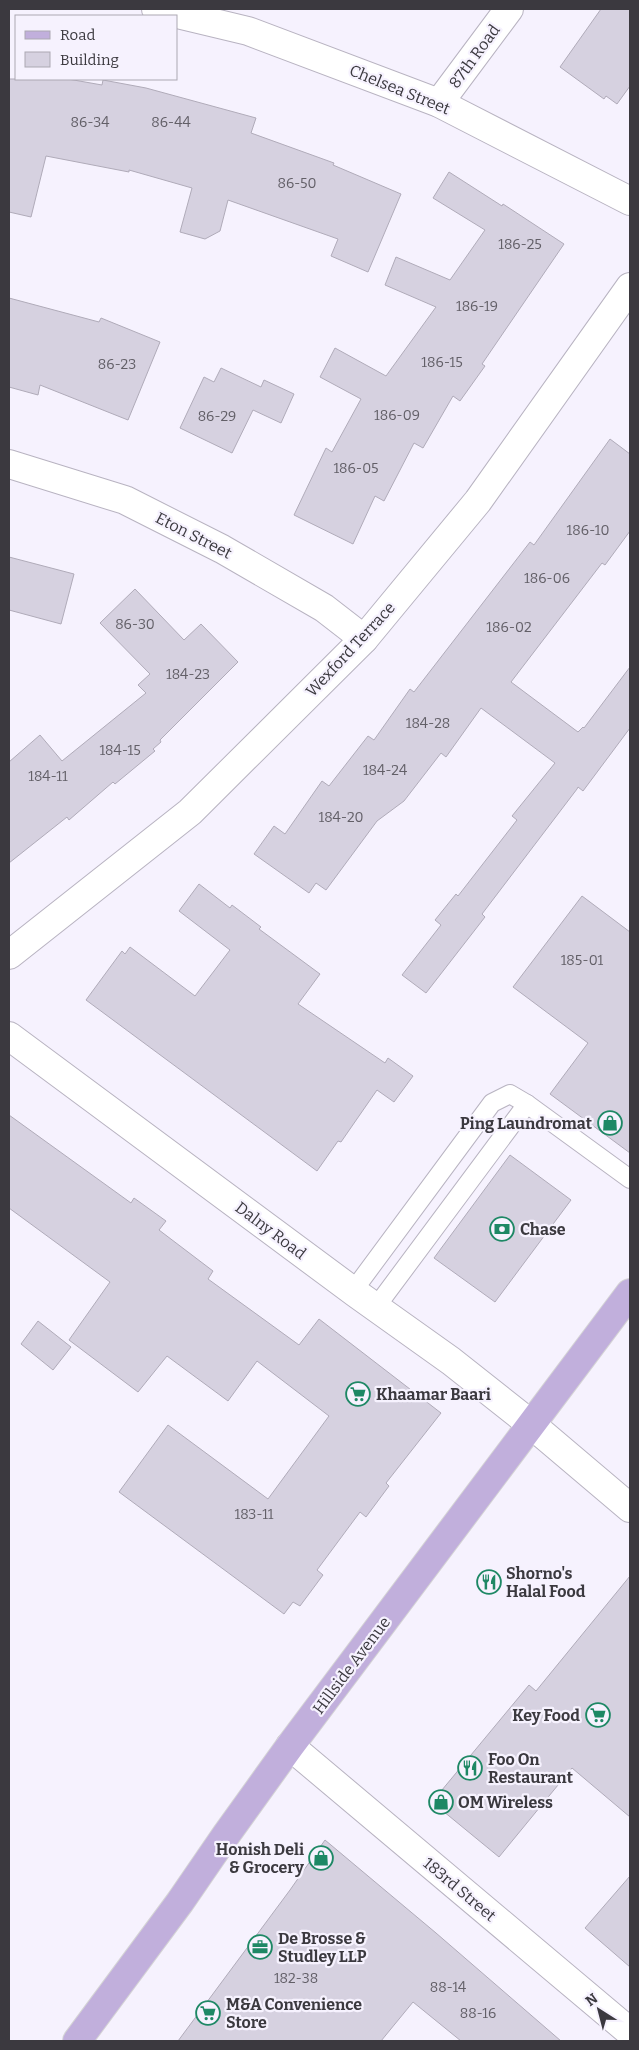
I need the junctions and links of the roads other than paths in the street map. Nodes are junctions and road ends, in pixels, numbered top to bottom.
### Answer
1 (156, 9) edge
2 (509, 9) edge
3 (439, 103) junction
4 (630, 201) edge
5 (630, 287) edge
6 (9, 464) edge
7 (364, 639) junction
8 (9, 955) edge
9 (9, 1036) edge
10 (527, 1104) junction
11 (630, 1179) edge
12 (353, 1292) junction
13 (630, 1293) edge
14 (376, 1308) junction
15 (532, 1425) junction
16 (630, 1508) edge
17 (290, 1746) junction
18 (630, 2032) edge
19 (78, 2041) edge

1 - 3 street, Chelsea Street
2 - 3 street, 87th Road
3 - 4 street, Chelsea Street
5 - 7 street, Wexford Terrace
6 - 7 street, Eton Street
7 - 8 street, Wexford Terrace
9 - 12 street, Dalny Road
10 - 11 lane
10 - 12 lane
10 - 14 lane
12 - 14 street, Dalny Road
13 - 15 main road, Hillside Avenue
14 - 15 street, Dalny Road
15 - 16 street, Dalny Road
15 - 17 main road, Hillside Avenue
17 - 18 street, 183rd Street
17 - 19 main road, Hillside Avenue

